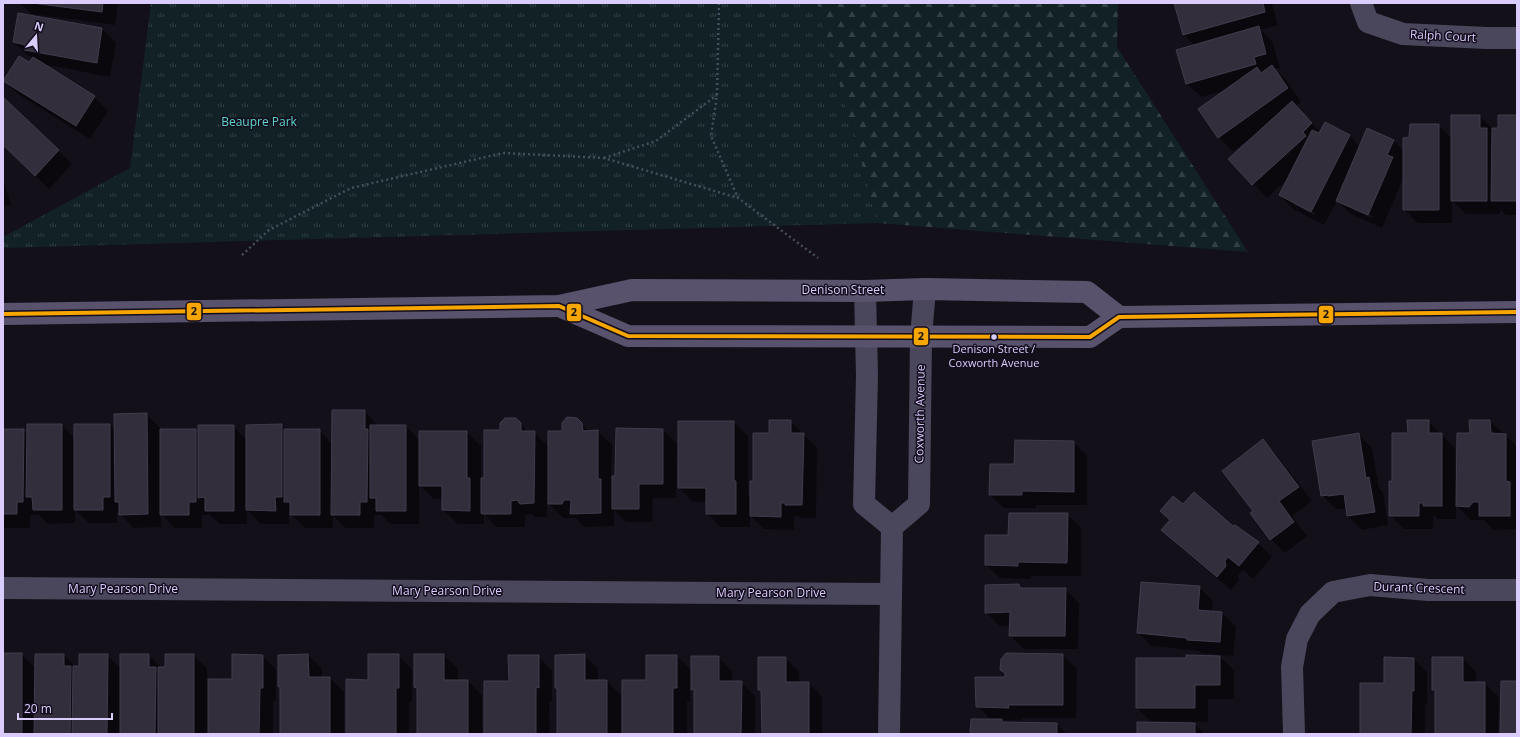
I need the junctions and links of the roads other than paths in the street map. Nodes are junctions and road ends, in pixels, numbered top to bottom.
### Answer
1 (1361, 3) edge
2 (1517, 38) edge
3 (925, 289) junction
4 (865, 291) junction
5 (559, 306) junction
6 (1517, 312) edge
7 (3, 314) edge
8 (1118, 317) junction
9 (865, 337) junction
10 (921, 337) junction
11 (892, 527) junction
12 (3, 588) edge
13 (1517, 590) edge
14 (891, 594) junction
15 (889, 734) edge
16 (1294, 734) edge

1 - 2 street, Ralph Court
3 - 4 street, Denison Street
3 - 8 street, Denison Street
3 - 10 street, Coxworth Avenue
4 - 5 street, Denison Street
4 - 9 street
5 - 7 street, Denison Street
5 - 9 street, Denison Street
6 - 8 street
8 - 10 street, Denison Street
9 - 10 street, Denison Street
9 - 11 street
10 - 11 street, Coxworth Avenue
11 - 14 street
12 - 14 street, Mary Pearson Drive
13 - 16 street, Durant Crescent
14 - 15 street

